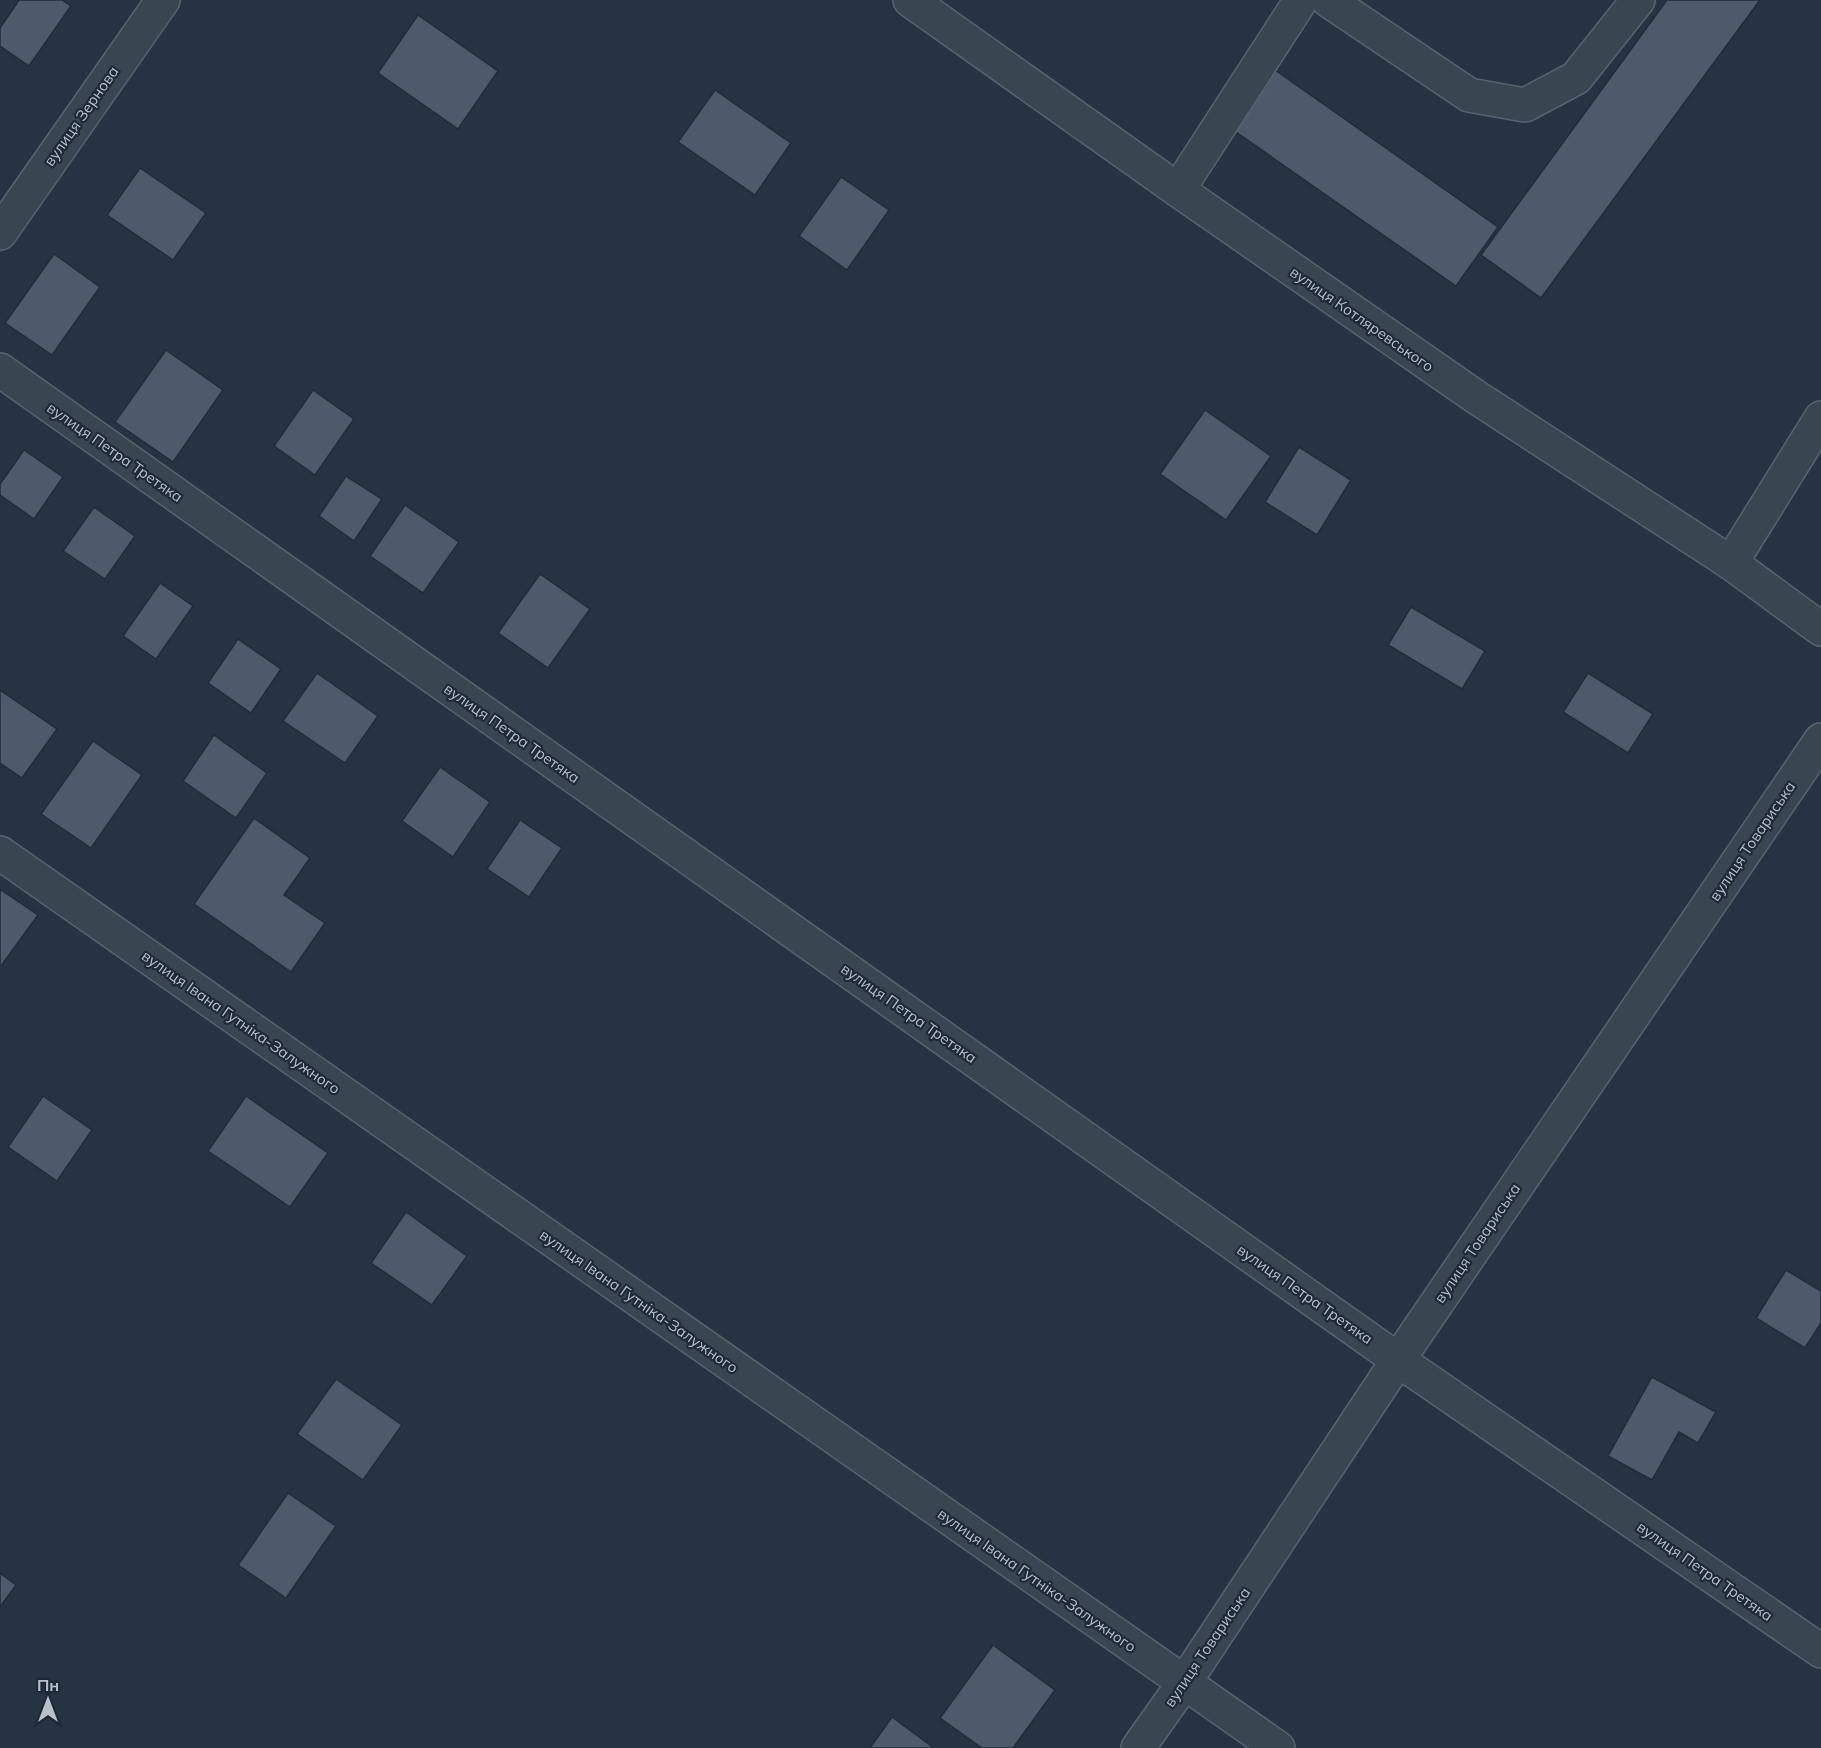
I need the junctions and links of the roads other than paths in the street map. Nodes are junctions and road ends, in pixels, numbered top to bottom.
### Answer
1 (910, 0) edge
2 (1301, 0) edge
3 (1328, 0) edge
4 (1638, 0) edge
5 (154, 3) edge
6 (1178, 190) junction
7 (0, 233) edge
8 (0, 370) edge
9 (1821, 418) edge
10 (1731, 563) junction
11 (1821, 629) edge
12 (1821, 740) edge
13 (0, 853) edge
14 (1398, 1359) junction
15 (1821, 1651) edge
16 (1184, 1683) junction
17 (1138, 1748) edge
18 (1278, 1748) edge

1 - 6 street, вулиця Котляревського
2 - 6 street
3 - 4 street
5 - 7 street, вулиця Зернова
6 - 10 street, вулиця Котляревського
8 - 14 street, вулиця Петра Третяка
9 - 10 street
10 - 11 street, вулиця Котляревського
12 - 14 street, вулиця Товариська
13 - 16 street, вулиця Івана Гутніка-Залужного
14 - 15 street, вулиця Петра Третяка
14 - 16 street, вулиця Товариська
16 - 17 street, вулиця Товариська
16 - 18 street, вулиця Івана Гутніка-Залужного

